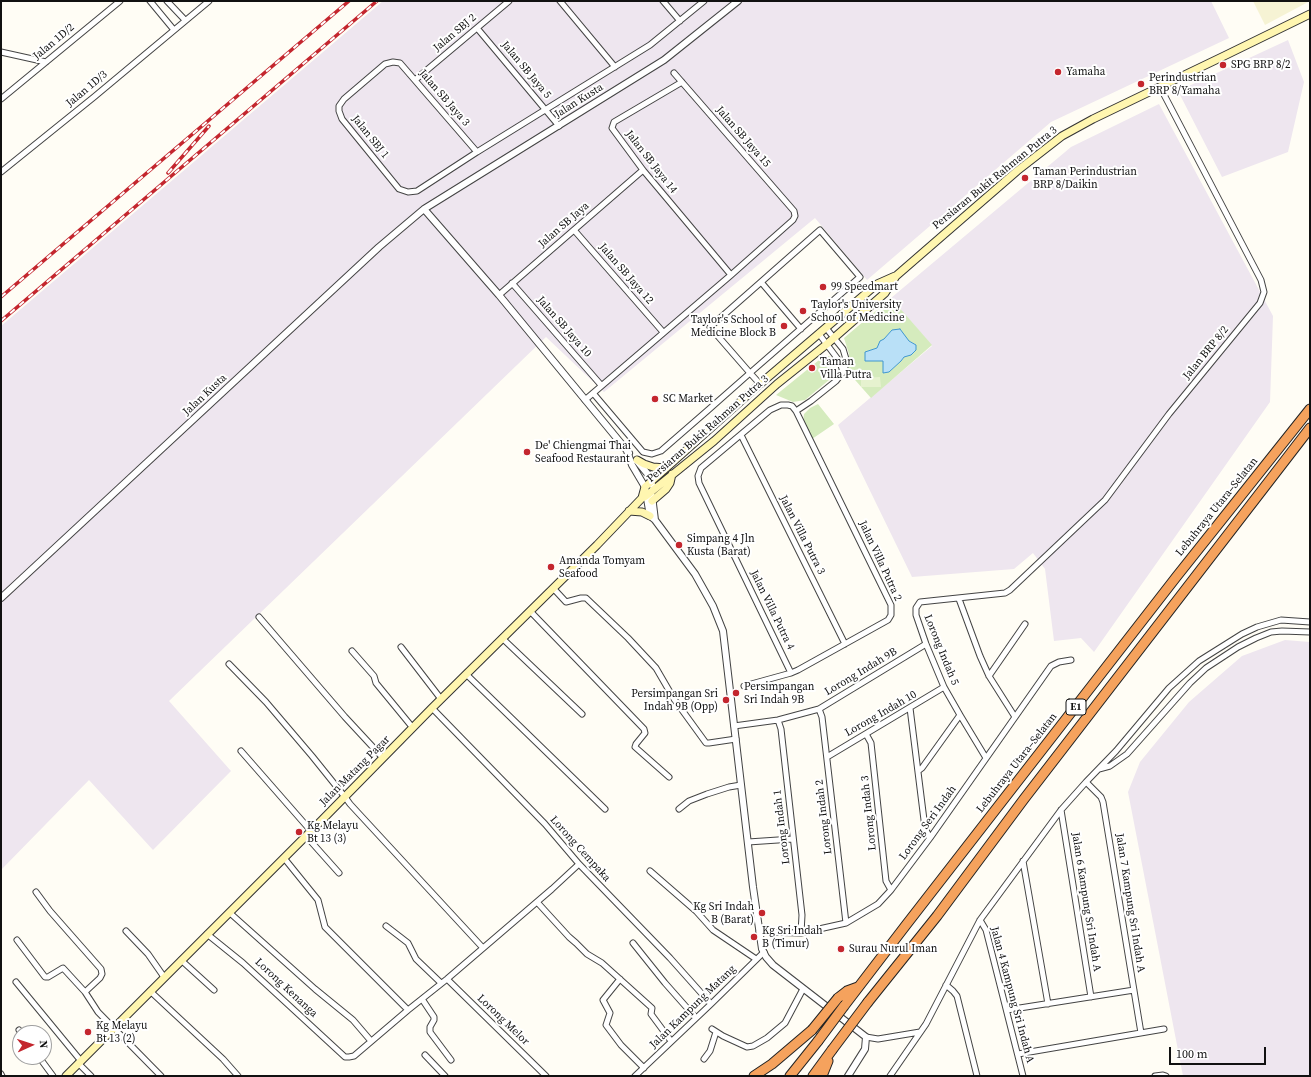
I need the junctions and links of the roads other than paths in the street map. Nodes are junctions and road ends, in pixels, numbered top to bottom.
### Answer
1 (120, 1) edge
2 (150, 1) edge
3 (168, 1) edge
4 (209, 1) edge
5 (509, 1) edge
6 (560, 1) edge
7 (663, 1) edge
8 (704, 1) edge
9 (738, 1) edge
10 (1310, 14) edge
11 (185, 20) junction
12 (680, 21) junction
13 (477, 28) junction
14 (174, 30) junction
15 (1, 52) edge
16 (46, 62) junction
17 (393, 62) joint
18 (615, 67) junction
19 (674, 73) dead end
20 (415, 80) junction
21 (682, 82) junction
22 (1160, 87) junction
23 (1, 99) edge
24 (545, 110) junction
25 (559, 126) junction
26 (477, 152) junction
27 (643, 170) junction
28 (1, 172) edge
29 (424, 209) junction
30 (574, 230) junction
31 (731, 275) junction
32 (896, 276) junction
33 (761, 282) junction
34 (512, 283) junction
35 (498, 295) junction
36 (826, 328) junction
37 (801, 329) junction
38 (664, 332) junction
39 (819, 334) junction
40 (834, 338) junction
41 (827, 344) junction
42 (843, 372) junction
43 (750, 373) junction
44 (760, 384) junction
45 (601, 385) junction
46 (593, 393) junction
47 (584, 400) junction
48 (607, 409) junction
49 (1310, 409) edge
50 (796, 411) junction
51 (599, 417) junction
52 (1310, 428) edge
53 (741, 435) junction
54 (700, 436) junction
55 (714, 440) junction
56 (627, 451) junction
57 (637, 460) junction
58 (666, 468) junction
59 (672, 474) joint
60 (652, 481) junction
61 (645, 487) junction
62 (648, 496) junction
63 (630, 511) junction
64 (652, 518) junction
65 (553, 588) junction
66 (1005, 593) joint
67 (1, 598) edge
68 (959, 599) junction
69 (530, 611) junction
70 (259, 617) dead end
71 (1310, 622) edge
72 (1025, 624) dead end
73 (1310, 632) edge
74 (502, 638) junction
75 (845, 644) junction
76 (926, 644) junction
77 (401, 647) dead end
78 (352, 651) dead end
79 (1071, 660) dead end
80 (229, 664) dead end
81 (792, 673) junction
82 (466, 674) junction
83 (989, 676) junction
84 (744, 686) dead end
85 (944, 687) junction
86 (441, 699) junction
87 (432, 708) junction
88 (910, 708) junction
89 (819, 709) junction
90 (582, 714) dead end
91 (960, 715) junction
92 (1015, 716) junction
93 (778, 720) junction
94 (734, 726) junction
95 (413, 728) junction
96 (866, 734) junction
97 (736, 739) junction
98 (240, 751) dead end
99 (827, 757) junction
100 (383, 758) junction
101 (986, 758) junction
102 (1098, 769) junction
103 (918, 771) junction
104 (669, 777) dead end
105 (1086, 782) junction
106 (741, 785) junction
107 (345, 797) junction
108 (605, 809) dead end
109 (680, 809) dead end
110 (1061, 810) junction
111 (309, 833) junction
112 (930, 838) junction
113 (793, 839) junction
114 (748, 842) junction
115 (284, 858) junction
116 (1023, 861) junction
117 (579, 864) junction
118 (650, 871) dead end
119 (339, 873) dead end
120 (891, 890) junction
121 (36, 892) dead end
122 (537, 902) junction
123 (230, 913) junction
124 (980, 920) junction
125 (846, 923) junction
126 (386, 926) dead end
127 (126, 931) dead end
128 (759, 932) junction
129 (801, 932) junction
130 (207, 934) junction
131 (16, 940) dead end
132 (633, 943) dead end
133 (482, 948) junction
134 (764, 952) junction
135 (756, 959) junction
136 (182, 960) junction
137 (164, 977) junction
138 (447, 979) junction
139 (620, 979) junction
140 (16, 982) dead end
141 (441, 983) junction
142 (946, 985) junction
143 (858, 987) junction
144 (803, 989) junction
145 (214, 990) dead end
146 (1134, 990) junction
147 (150, 991) junction
148 (85, 992) junction
149 (1091, 997) junction
150 (422, 999) junction
151 (711, 1004) junction
152 (1048, 1004) junction
153 (408, 1010) junction
154 (1007, 1010) junction
155 (696, 1018) junction
156 (113, 1028) junction
157 (1164, 1030) dead end
158 (920, 1032) junction
159 (1141, 1033) junction
160 (866, 1037) junction
161 (371, 1041) junction
162 (671, 1041) junction
163 (832, 1050) junction
164 (425, 1054) dead end
165 (1018, 1054) junction
166 (704, 1059) dead end
167 (451, 1060) dead end
168 (80, 1062) junction
169 (45, 1065) edge
170 (644, 1068) junction
171 (53, 1076) edge
172 (66, 1076) edge
173 (91, 1076) edge
174 (162, 1076) edge
175 (238, 1076) edge
176 (445, 1076) edge
177 (546, 1076) edge
178 (635, 1076) edge
179 (754, 1076) edge
180 (790, 1076) edge
181 (813, 1076) edge
182 (822, 1076) edge
183 (848, 1076) edge
184 (890, 1076) edge
185 (978, 1076) edge
186 (1023, 1076) edge
187 (1155, 1076) edge
188 (1166, 1076) edge

1 - 16 street, Jalan 1D/2
2 - 14 street
3 - 11 street
4 - 11 street, Jalan 1D/3
5 - 13 street, Jalan SBJ 2
6 - 18 street
7 - 12 street
8 - 12 street
9 - 25 street, Jalan Kusta
10 - 22 main road, Persiaran Bukit Rahman Putra 3
11 - 14 street, Jalan 1D/3
12 - 18 street
13 - 20 street, Jalan SBJ 2
13 - 24 street, Jalan SB Jaya 5
14 - 28 street, Jalan 1D/3
15 - 16 street
16 - 23 street, Jalan 1D/2
17 - 20 street, Jalan SB Jaya 3
17 - 26 street, Jalan SBJ 1
18 - 24 street
19 - 21 street, Jalan SB Jaya 15
20 - 26 street, Jalan SB Jaya 3
21 - 27 street, Jalan SB Jaya 14
21 - 31 street, Jalan SB Jaya 15
22 - 32 main road, Persiaran Bukit Rahman Putra 3
22 - 66 street, Jalan BRP 8/2
24 - 25 street, Jalan SB Jaya 5
24 - 26 street
25 - 29 street, Jalan Kusta
27 - 30 street, Jalan SB Jaya
27 - 31 street, Jalan SB Jaya 14
29 - 35 street
29 - 67 street, Jalan Kusta
30 - 34 street, Jalan SB Jaya
30 - 38 street, Jalan SB Jaya 12
31 - 38 street
32 - 36 main road, Persiaran Bukit Rahman Putra 3
32 - 40 main road, Persiaran Bukit Rahman Putra 3
33 - 37 street
33 - 37 street
33 - 43 street
34 - 35 street, Jalan SB Jaya
34 - 45 street, Jalan SB Jaya 10
35 - 47 street
36 - 39 main road, Persiaran Bukit Rahman Putra 3
36 - 40 street
37 - 43 street
38 - 45 street
39 - 41 street
39 - 44 main road, Persiaran Bukit Rahman Putra 3
40 - 41 main road, Persiaran Bukit Rahman Putra 3
40 - 42 street
41 - 42 street
41 - 55 main road, Persiaran Bukit Rahman Putra 3
42 - 50 street
43 - 44 street
43 - 48 street
44 - 54 main road, Persiaran Bukit Rahman Putra 3
45 - 46 street
46 - 47 street
46 - 48 street
47 - 51 street
48 - 51 street
49 - 143 highway, Lebuhraya Utara–Selatan / E1
50 - 53 street, Jalan Villa Putra 4
50 - 75 street, Jalan Villa Putra 2
51 - 56 street
52 - 163 highway, E1, bridge
53 - 75 street, Jalan Villa Putra 3
53 - 81 street, Jalan Villa Putra 4
54 - 55 main road
54 - 58 main road, Persiaran Bukit Rahman Putra 3
55 - 59 main road, Persiaran Bukit Rahman Putra 3
56 - 57 street
56 - 61 street
57 - 58 main road
57 - 60 street
58 - 60 main road, Persiaran Bukit Rahman Putra 3
59 - 62 main road, Jalan Matang Pagar
60 - 61 main road, Persiaran Bukit Rahman Putra 3
60 - 62 street
61 - 62 main road, Persiaran Bukit Rahman Putra 3
62 - 63 main road, Jalan Matang Pagar
62 - 64 street
63 - 64 main road
63 - 65 main road, Jalan Matang Pagar
64 - 94 street
65 - 69 main road, Jalan Matang Pagar
65 - 97 street
66 - 68 street, Lorong Indah 5
68 - 76 street, Lorong Indah 5
68 - 83 street
69 - 74 main road, Jalan Matang Pagar
69 - 104 street
70 - 100 street
71 - 102 street
72 - 83 street
73 - 102 street
74 - 82 main road, Jalan Matang Pagar
74 - 90 street
75 - 81 street, Jalan Villa Putra 2
76 - 85 street, Lorong Indah 5
76 - 89 street, Lorong Indah 9B
77 - 86 street
78 - 95 street
79 - 92 street, Lorong Seri Indah
80 - 107 street
81 - 84 street, Jalan Villa Putra 2
82 - 86 main road, Jalan Matang Pagar
82 - 108 street
83 - 92 street
85 - 88 street, Lorong Indah 10
85 - 91 street, Lorong Indah 5
86 - 87 main road, Jalan Matang Pagar
87 - 95 main road, Jalan Matang Pagar
87 - 117 street, Lorong Cempaka
88 - 96 street, Lorong Indah 10
88 - 103 street
89 - 93 street, Lorong Indah 9B
89 - 99 street, Lorong Indah 2
91 - 101 street, Lorong Indah 5
91 - 103 street
92 - 101 street, Lorong Seri Indah
93 - 94 street, Lorong Indah 9B
93 - 113 street, Lorong Indah 1
94 - 97 street
95 - 100 main road, Jalan Matang Pagar
96 - 99 street, Lorong Indah 10
96 - 120 street, Lorong Indah 3
97 - 106 street
98 - 111 street
99 - 125 street, Lorong Indah 2
100 - 107 main road, Jalan Matang Pagar
101 - 112 street, Lorong Seri Indah
102 - 105 street
103 - 112 street
105 - 110 street
105 - 146 street, Jalan 7 Kampung Sri Indah A
106 - 109 street
106 - 114 street
107 - 111 main road, Jalan Matang Pagar
107 - 133 street
110 - 116 street
110 - 149 street, Jalan 6 Kampung Sri Indah A
111 - 115 main road, Jalan Matang Pagar
111 - 119 street
112 - 120 street, Lorong Seri Indah
113 - 114 street
113 - 129 street, Lorong Indah 1
114 - 128 street
115 - 123 main road, Jalan Matang Pagar
115 - 153 street
116 - 124 street
116 - 152 street
117 - 122 street
117 - 151 street, Lorong Cempaka
118 - 135 street
120 - 125 street, Lorong Seri Indah
121 - 148 street
122 - 133 street
122 - 139 street
123 - 130 main road, Jalan Matang Pagar
123 - 161 street
124 - 142 street
124 - 154 street, Jalan 4 Kampung Sri Indah A
125 - 129 street, Lorong Seri Indah
126 - 141 street
127 - 137 street
128 - 129 street, Lorong Seri Indah
128 - 134 street
130 - 136 main road, Jalan Matang Pagar
130 - 161 street, Lorong Kenanga
131 - 148 street
132 - 155 street
133 - 138 street
134 - 135 street, Jalan Kampung Matang
134 - 144 street
135 - 151 street, Jalan Kampung Matang
136 - 137 main road, Jalan Matang Pagar
136 - 145 street
137 - 147 main road, Jalan Matang Pagar
138 - 141 street
138 - 177 street, Lorong Melor
139 - 162 street
139 - 170 street
140 - 168 street
141 - 150 street
142 - 158 street
142 - 185 street
143 - 179 highway, bridge
143 - 180 highway, Lebuhraya Utara–Selatan / E1, bridge
144 - 160 street
144 - 166 street
146 - 149 street
146 - 159 street, Jalan 7 Kampung Sri Indah A
147 - 156 main road, Jalan Matang Pagar
147 - 175 street
148 - 156 street
149 - 152 street
150 - 153 street
150 - 167 street
151 - 155 street, Jalan Kampung Matang
152 - 154 street
153 - 161 street
154 - 165 street, Jalan 4 Kampung Sri Indah A
155 - 162 street, Jalan Kampung Matang
156 - 168 main road, Jalan Matang Pagar
156 - 174 street
157 - 159 street
158 - 160 street
158 - 184 street
159 - 165 street
160 - 183 street
162 - 170 street, Jalan Kampung Matang
163 - 181 highway, E1
163 - 182 highway
164 - 176 street
165 - 186 street, Jalan 4 Kampung Sri Indah A
168 - 172 main road, Jalan Matang Pagar
168 - 173 street
169 - 171 street
170 - 178 street, Jalan Kampung Matang
187 - 188 street

